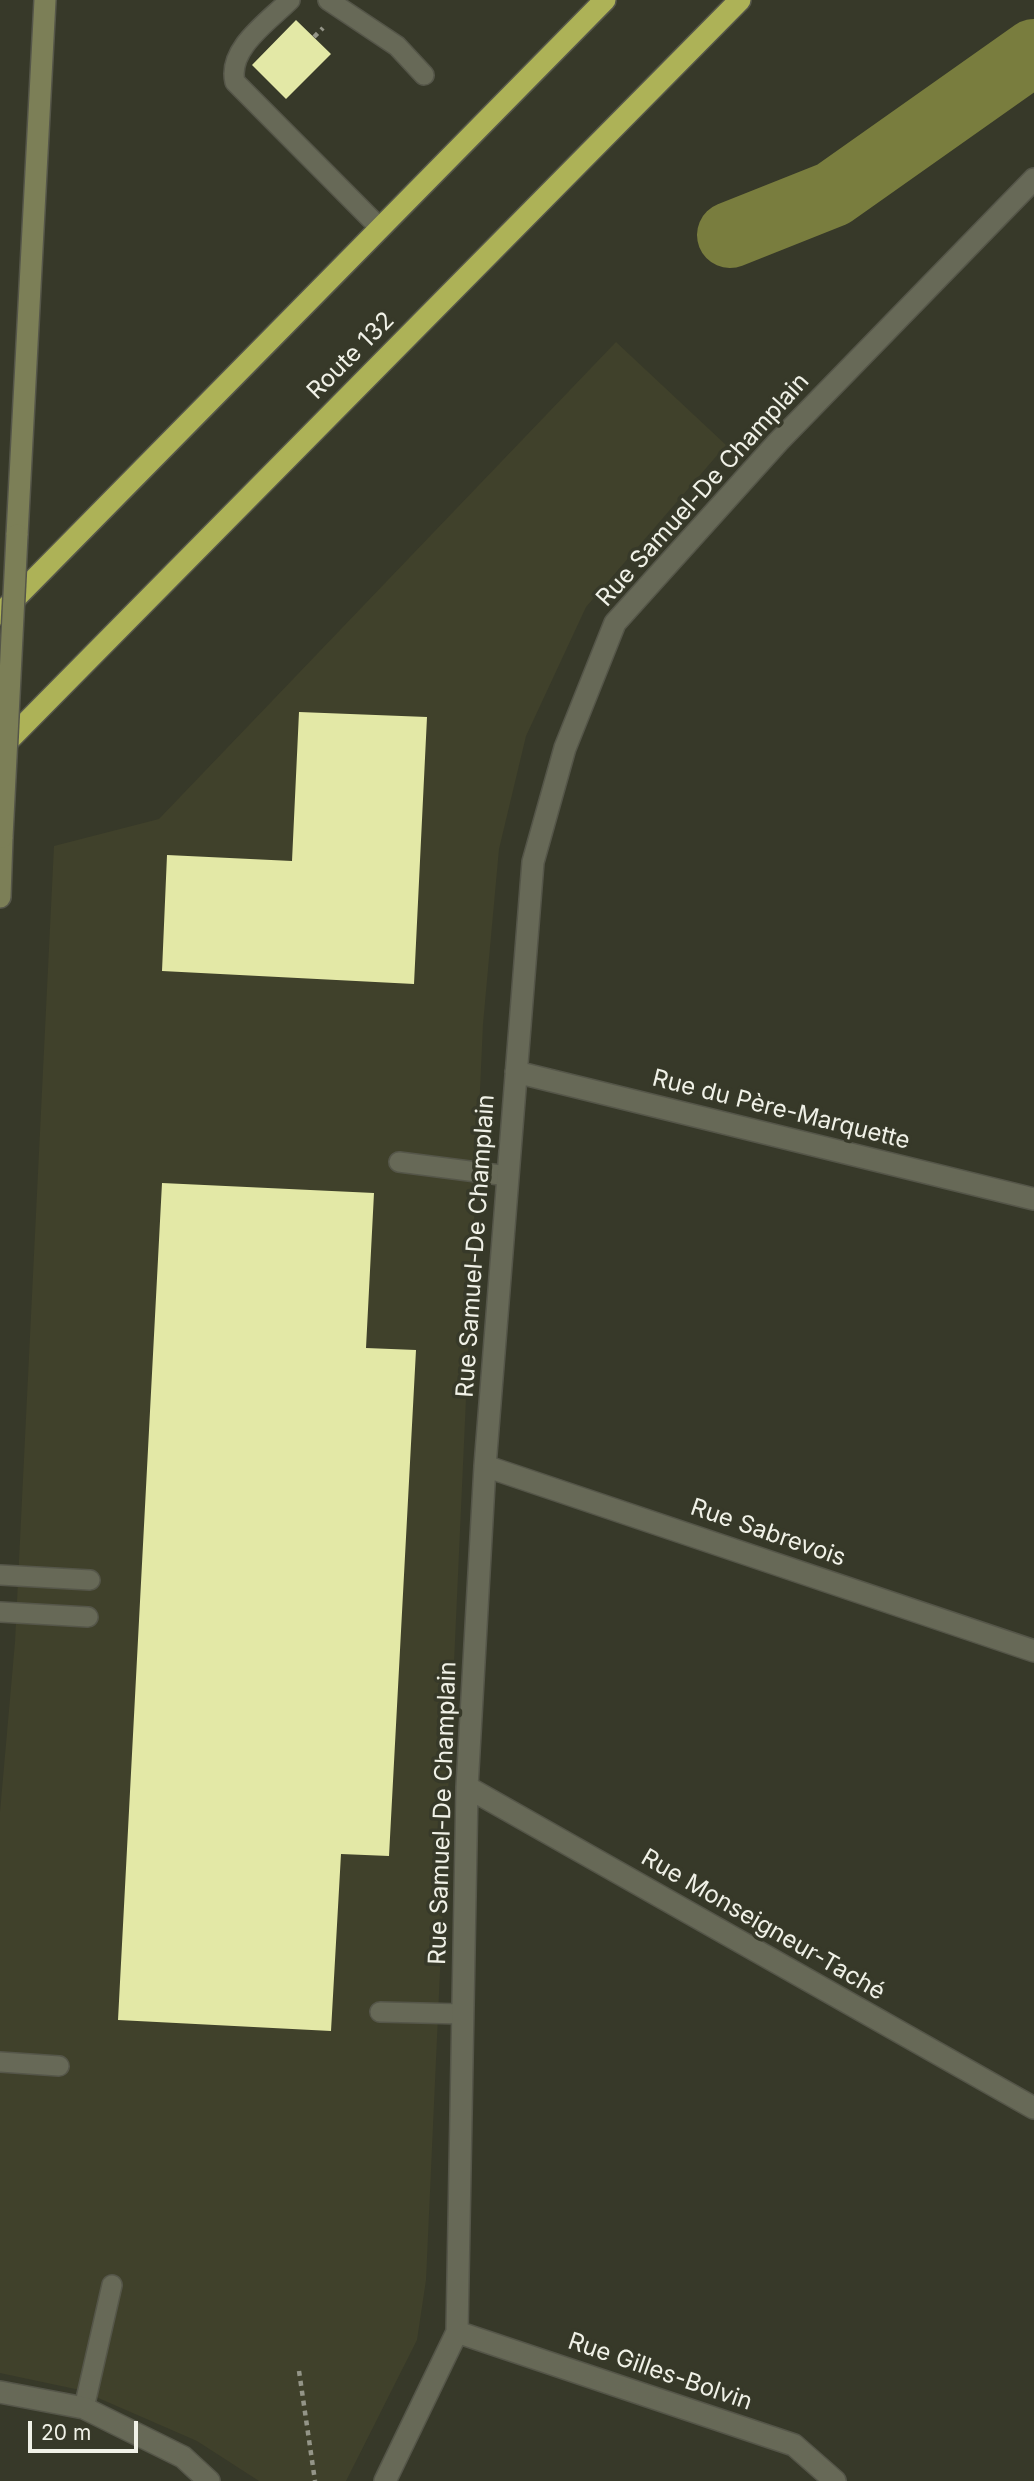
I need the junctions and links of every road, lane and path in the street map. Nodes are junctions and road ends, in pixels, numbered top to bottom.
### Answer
1 (45, 0) edge
2 (289, 0) edge
3 (328, 0) edge
4 (605, 0) edge
5 (740, 0) edge
6 (424, 75) dead end
7 (1034, 179) edge
8 (380, 228) junction
9 (0, 614) edge
10 (0, 749) edge
11 (0, 897) edge
12 (516, 1072) junction
13 (399, 1162) dead end
14 (508, 1175) junction
15 (1034, 1199) edge
16 (485, 1466) junction
17 (0, 1575) edge
18 (90, 1580) dead end
19 (0, 1612) edge
20 (88, 1617) dead end
21 (1034, 1651) edge
22 (467, 1787) junction
23 (380, 2012) dead end
24 (463, 2014) junction
25 (0, 2062) edge
26 (59, 2066) dead end
27 (1034, 2109) edge
28 (112, 2285) dead end
29 (457, 2332) junction
30 (299, 2371) dead end
31 (0, 2392) edge
32 (84, 2408) junction
33 (209, 2481) edge
34 (315, 2481) edge
35 (385, 2481) edge
36 (835, 2481) edge

1 - 11 street, bridge
2 - 8 lane
3 - 6 lane
4 - 8 highway
5 - 10 highway, Route 132
7 - 12 street, Rue Samuel-De Champlain
8 - 9 highway
12 - 14 street, Rue Samuel-De Champlain
12 - 15 street, Rue du Père-Marquette
13 - 14 lane
14 - 16 street, Rue Samuel-De Champlain
16 - 21 street, Rue Sabrevois
16 - 22 street, Rue Samuel-De Champlain
17 - 18 lane
19 - 20 lane
22 - 24 street, Rue Samuel-De Champlain
22 - 27 street, Rue Monseigneur-Taché
23 - 24 lane
24 - 29 street, Rue Samuel-De Champlain
25 - 26 lane
28 - 32 lane
29 - 35 street, Rue Samuel-De Champlain
29 - 36 street, Rue Gilles-Bolvin
30 - 34 path
31 - 32 street
32 - 33 street

